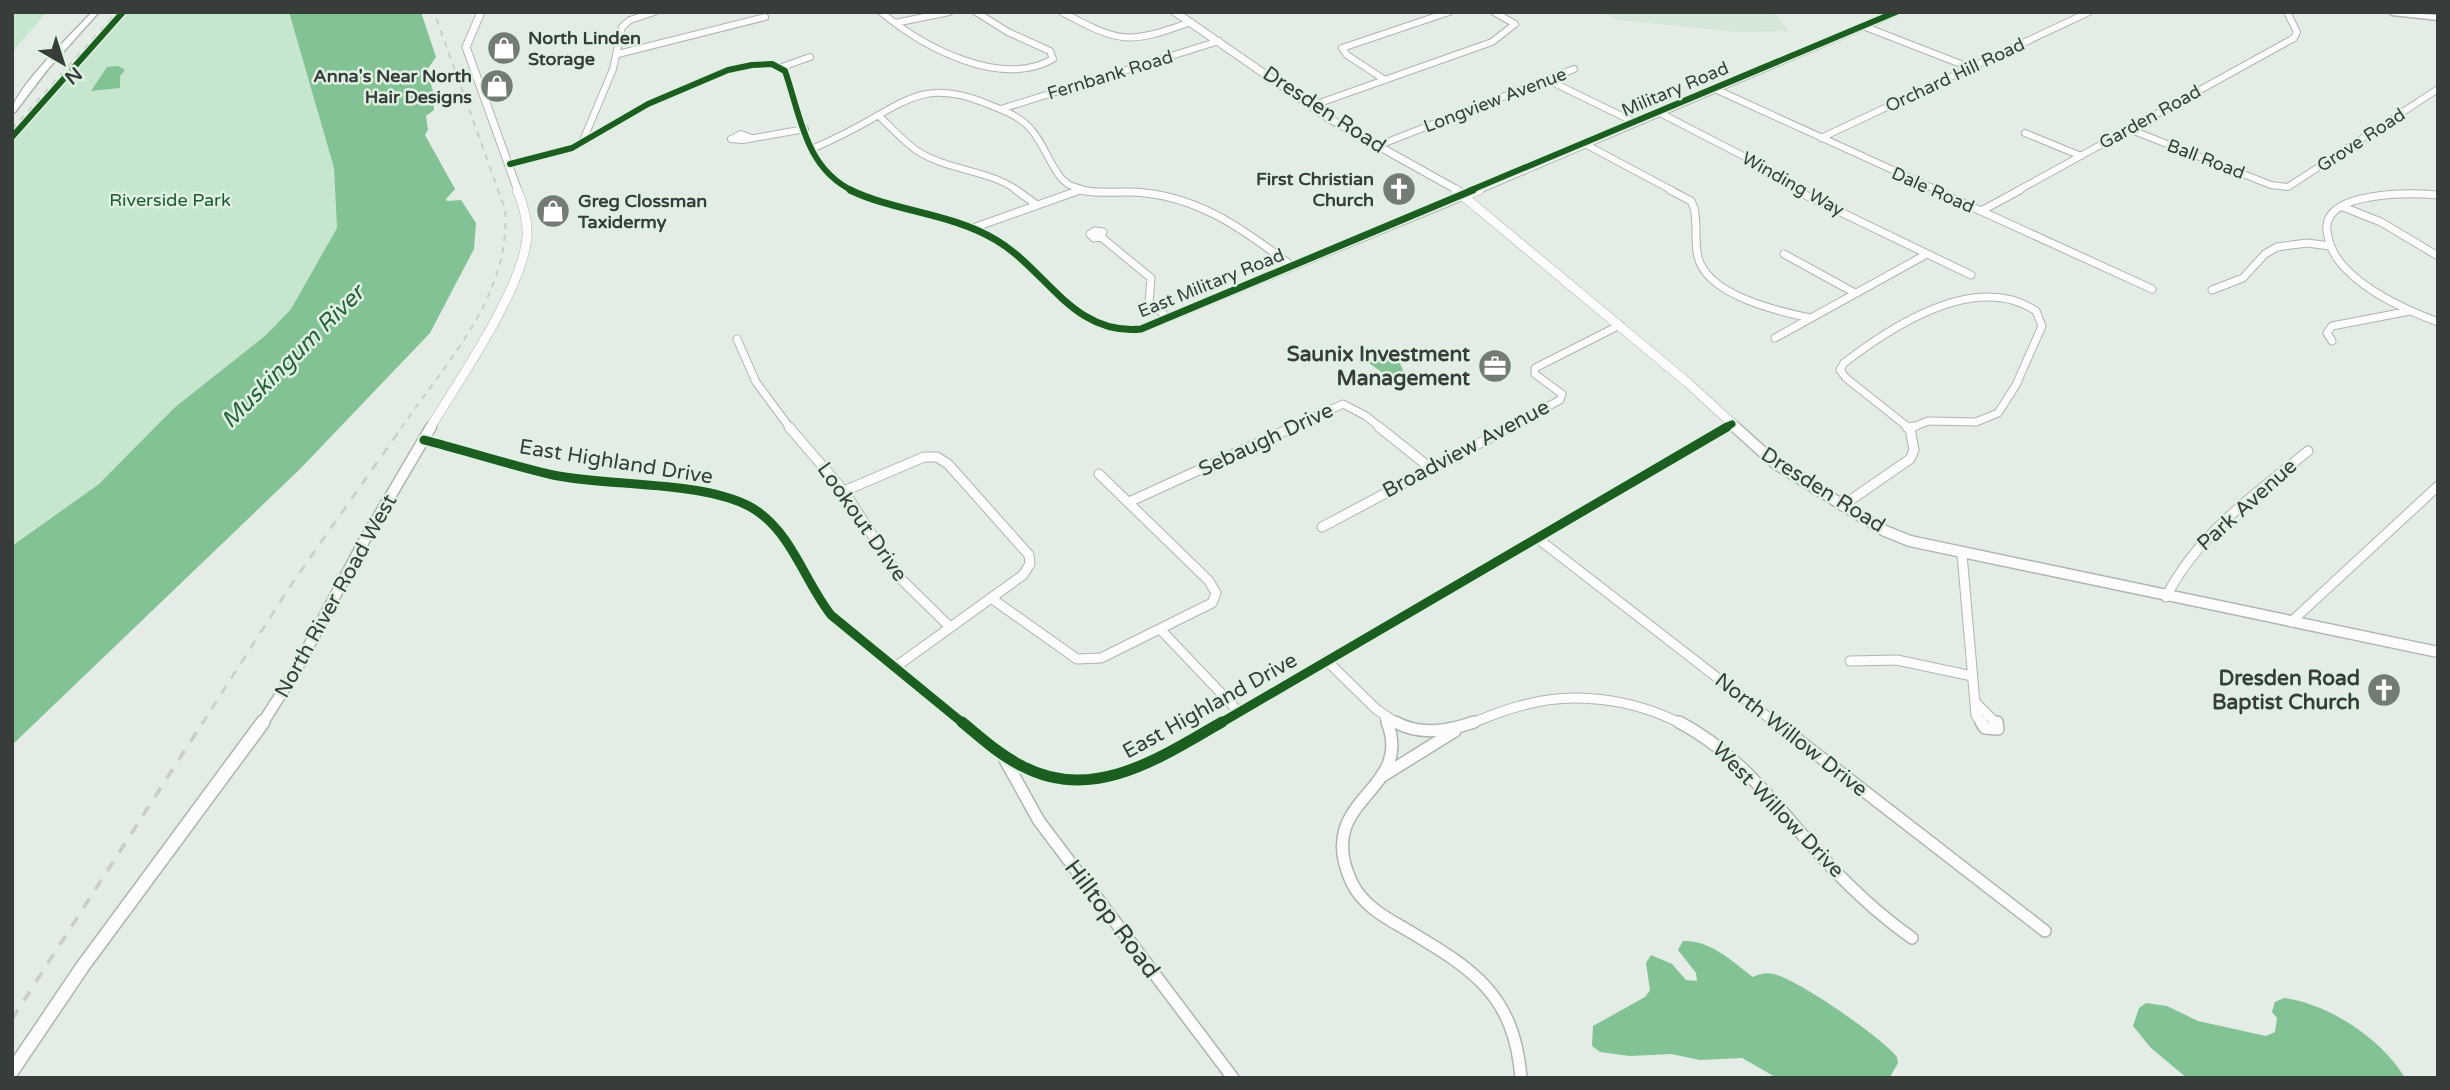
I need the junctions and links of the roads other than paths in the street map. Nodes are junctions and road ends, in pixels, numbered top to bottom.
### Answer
1 (96, 12) edge
2 (481, 12) edge
3 (654, 12) edge
4 (881, 12) edge
5 (949, 12) edge
6 (976, 12) edge
7 (1062, 12) edge
8 (1175, 12) edge
9 (1449, 12) edge
10 (1494, 12) edge
11 (1896, 12) edge
12 (2089, 12) edge
13 (2287, 12) edge
14 (2392, 12) edge
15 (765, 17) dead end
16 (2438, 18) edge
17 (1191, 22) junction
18 (895, 23) junction
19 (1863, 26) junction
20 (1219, 41) junction
21 (618, 54) junction
22 (810, 57) dead end
23 (782, 67) junction
24 (1970, 68) junction
25 (1574, 69) dead end
26 (1385, 80) junction
27 (1548, 80) junction
28 (1715, 89) junction
29 (2438, 89) edge
30 (1311, 106) junction
31 (1001, 109) junction
32 (12, 110) edge
33 (1660, 113) junction
34 (879, 116) junction
35 (1636, 123) junction
36 (805, 129) junction
37 (2129, 129) junction
38 (2025, 133) dead end
39 (751, 138) dead end
40 (1821, 138) junction
41 (581, 144) junction
42 (1585, 144) junction
43 (1377, 146) junction
44 (812, 149) junction
45 (2081, 156) junction
46 (510, 164) junction
47 (2284, 188) joint
48 (1080, 190) junction
49 (1466, 195) junction
50 (2438, 195) edge
51 (1037, 205) junction
52 (2343, 207) junction
53 (1981, 211) junction
54 (973, 229) junction
55 (1101, 237) dead end
56 (2330, 246) junction
57 (1784, 254) dead end
58 (1927, 254) junction
59 (2438, 256) edge
60 (1292, 266) junction
61 (1971, 275) dead end
62 (2152, 289) dead end
63 (2212, 290) dead end
64 (1855, 293) junction
65 (2410, 311) junction
66 (1168, 318) junction
67 (1811, 318) junction
68 (2438, 322) edge
69 (1620, 325) junction
70 (1775, 338) dead end
71 (737, 339) dead end
72 (2332, 341) dead end
73 (1732, 424) junction
74 (1910, 429) junction
75 (424, 440) junction
76 (2308, 451) dead end
77 (1429, 467) junction
78 (1099, 474) dead end
79 (2438, 486) edge
80 (844, 491) junction
81 (1129, 502) junction
82 (1842, 506) junction
83 (1322, 527) dead end
84 (1537, 538) junction
85 (1962, 554) junction
86 (991, 597) junction
87 (2166, 597) junction
88 (2291, 622) junction
89 (950, 627) junction
90 (1160, 629) junction
91 (2438, 652) edge
92 (1326, 660) junction
93 (1850, 661) dead end
94 (894, 668) junction
95 (1972, 676) junction
96 (1976, 704) dead end
97 (1238, 711) junction
98 (1384, 715) junction
99 (1457, 730) junction
100 (1001, 754) junction
101 (1381, 776) junction
102 (2045, 931) dead end
103 (1912, 938) dead end
104 (12, 1072) edge
105 (1233, 1078) edge
106 (1521, 1078) edge

1 - 32 main road
2 - 46 street, North River Road West
3 - 21 street
4 - 18 street
5 - 18 street
6 - 18 street
7 - 17 street
8 - 17 street, Dresden Road
9 - 26 street
10 - 26 street
11 - 19 street, Military Road
12 - 24 street, Orchard Hill Road
13 - 37 street, Garden Road
14 - 16 main road
15 - 21 street
17 - 20 street, Dresden Road
19 - 24 street
19 - 28 street, Military Road
20 - 30 street, Dresden Road
20 - 31 street, Fernbank Road
21 - 41 street
22 - 23 street
23 - 36 street, East Military Road
23 - 41 street
24 - 40 street, Orchard Hill Road
25 - 27 street, Longview Avenue
26 - 30 street
27 - 35 street
27 - 43 street, Longview Avenue
28 - 33 street, Military Road
28 - 40 street, Dale Road
29 - 47 street, Grove Road
30 - 43 street, Dresden Road
31 - 34 street
31 - 48 street
33 - 35 street, Military Road
33 - 58 street, Winding Way
34 - 44 street
34 - 51 street
35 - 42 street, Military Road
36 - 39 street
36 - 44 street, East Military Road
37 - 45 street, Garden Road
37 - 47 street, Ball Road
38 - 45 street
40 - 53 street, Dale Road
41 - 46 street
42 - 49 street, Military Road
42 - 67 street
43 - 49 street, Dresden Road
44 - 54 street, East Military Road
45 - 53 street, Garden Road
46 - 75 street, North River Road West
48 - 51 street
48 - 60 street
49 - 60 street, East Military Road
49 - 69 street, Dresden Road
50 - 52 street
51 - 54 street
52 - 56 street
52 - 59 street
53 - 62 street, Dale Road
54 - 66 street, East Military Road
55 - 66 street
56 - 63 street
56 - 65 street
57 - 64 street
58 - 61 street, Winding Way
58 - 64 street
60 - 66 street, East Military Road
64 - 67 street
65 - 68 street
65 - 72 street
67 - 70 street
69 - 73 street, Dresden Road
69 - 77 street, Broadview Avenue
71 - 80 street, Lookout Drive
73 - 82 street, Dresden Road
73 - 84 street, East Highland Drive
74 - 74 street
74 - 82 street
75 - 94 street, East Highland Drive
75 - 104 street, North River Road West
76 - 87 street, Park Avenue
77 - 81 street, Sebaugh Drive
77 - 83 street, Broadview Avenue
78 - 81 street
79 - 88 street
80 - 86 street
80 - 89 street, Lookout Drive
81 - 90 street
82 - 85 street, Dresden Road
84 - 92 street, East Highland Drive
84 - 102 street, North Willow Drive
85 - 87 street, Dresden Road
85 - 95 street
86 - 89 street
86 - 90 street
87 - 88 street, Dresden Road
88 - 91 street, Dresden Road
89 - 94 street
90 - 97 street
92 - 97 street, East Highland Drive
92 - 98 street, West Willow Drive
93 - 95 street
94 - 100 street, East Highland Drive
95 - 96 street
97 - 100 street, East Highland Drive
98 - 99 street, West Willow Drive
98 - 101 street
99 - 101 street
99 - 103 street, West Willow Drive
100 - 105 street, Hilltop Road
101 - 106 street

